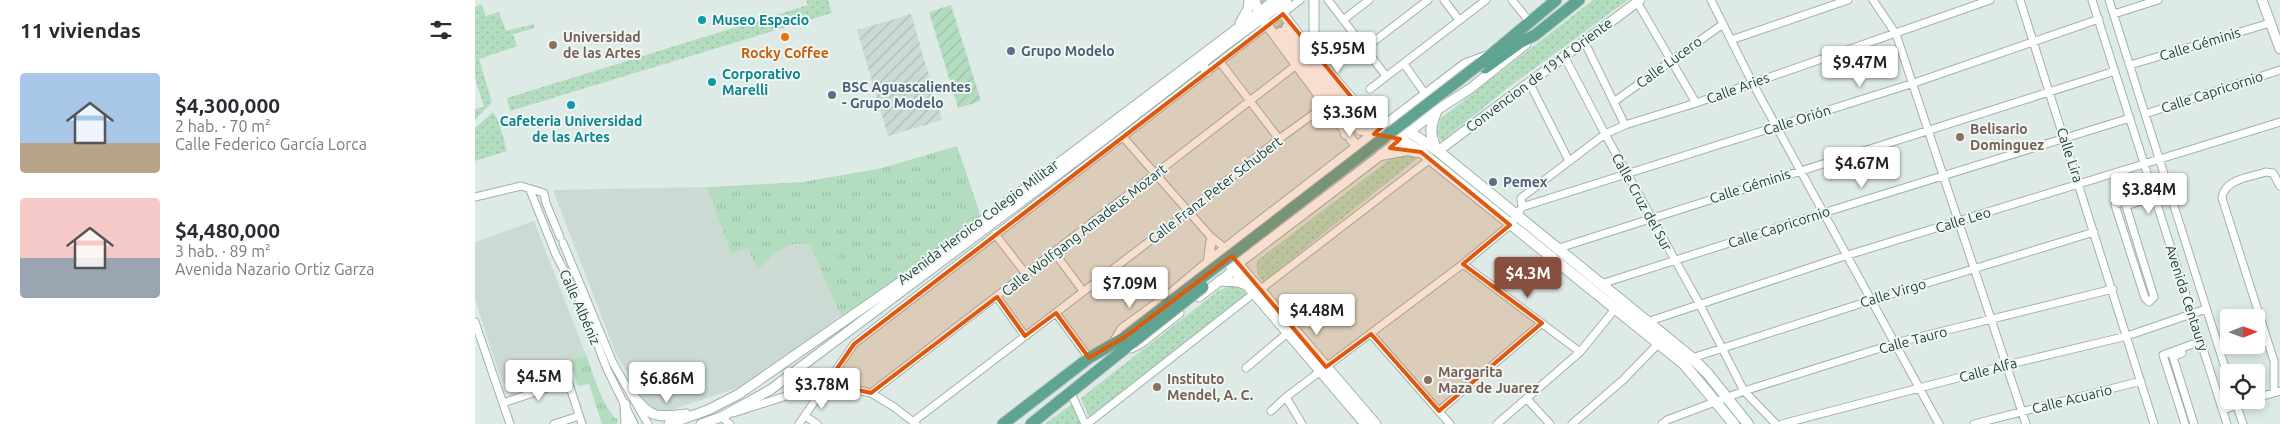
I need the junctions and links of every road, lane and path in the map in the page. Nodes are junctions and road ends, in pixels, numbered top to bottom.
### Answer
1 (1249, 0) edge
2 (1255, 0) edge
3 (1300, 0) edge
4 (1314, 0) edge
5 (1328, 0) edge
6 (1369, 0) edge
7 (1428, 0) edge
8 (1444, 0) edge
9 (1486, 0) edge
10 (1512, 0) edge
11 (1556, 0) edge
12 (1579, 0) edge
13 (1711, 0) edge
14 (1849, 0) edge
15 (1873, 0) edge
16 (1990, 0) edge
17 (2021, 0) edge
18 (2093, 0) edge
19 (2109, 0) edge
20 (2158, 0) edge
21 (2262, 0) edge
22 (1638, 1) edge
23 (1280, 4) edge
24 (2114, 14) junction
25 (1262, 18) junction
26 (2099, 19) junction
27 (1343, 20) junction
28 (1459, 20) junction
29 (1529, 21) junction
30 (2270, 23) junction
31 (1723, 24) junction
32 (1239, 26) junction
33 (1896, 34) junction
34 (1535, 35) junction
35 (1731, 40) junction
36 (1231, 41) junction
37 (1584, 41) junction
38 (2034, 41) junction
39 (1236, 48) junction
40 (1364, 49) junction
41 (2280, 49) edge
42 (1314, 54) junction
43 (1564, 56) junction
44 (1671, 60) junction
45 (1220, 62) junction
46 (1485, 62) junction
47 (1201, 64) junction
48 (1404, 64) junction
49 (2130, 65) junction
50 (1295, 66) junction
51 (2280, 70) edge
52 (2115, 71) junction
53 (1207, 72) junction
54 (1386, 76) junction
55 (1529, 82) junction
56 (1752, 82) junction
57 (1914, 83) junction
58 (1370, 89) dead end
59 (2050, 92) junction
60 (1426, 94) junction
61 (1615, 101) junction
62 (1250, 102) junction
63 (1696, 103) junction
64 (1326, 105) junction
65 (1437, 110) junction
66 (2145, 114) junction
67 (1347, 116) junction
68 (2130, 118) junction
69 (1372, 122) junction
70 (2280, 122) edge
71 (1625, 125) junction
72 (1777, 127) junction
73 (1378, 130) junction
74 (1929, 130) junction
75 (1409, 132) junction
76 (1346, 134) junction
77 (1605, 134) junction
78 (1123, 137) junction
79 (2064, 138) junction
80 (1279, 139) junction
81 (1400, 139) junction
82 (1357, 147) junction
83 (1438, 151) junction
84 (1421, 152) junction
85 (1381, 155) junction
86 (1430, 159) junction
87 (2159, 160) junction
88 (1569, 161) junction
89 (2145, 164) junction
90 (1801, 170) junction
91 (1157, 174) junction
92 (1628, 174) junction
93 (1944, 175) junction
94 (2080, 185) junction
95 (2280, 186) edge
96 (530, 190) junction
97 (2154, 194) junction
98 (475, 197) edge
99 (548, 208) junction
100 (1189, 211) junction
101 (539, 212) junction
102 (1823, 213) junction
103 (1516, 216) junction
104 (1652, 218) junction
105 (1960, 222) junction
106 (2094, 232) junction
107 (995, 234) junction
108 (1210, 238) junction
109 (1556, 248) junction
110 (566, 251) junction
111 (1223, 251) junction
112 (1054, 252) junction
113 (1848, 255) junction
114 (556, 256) junction
115 (1674, 261) junction
116 (1208, 263) junction
117 (1463, 264) junction
118 (1237, 267) junction
119 (1975, 268) junction
120 (1026, 274) junction
121 (1219, 280) junction
122 (1601, 284) junction
123 (1246, 285) junction
124 (2113, 289) junction
125 (1083, 291) junction
126 (1257, 292) junction
127 (997, 297) junction
128 (1872, 300) junction
129 (1699, 303) junction
130 (1615, 309) junction
131 (2207, 309) junction
132 (1056, 313) junction
133 (2192, 314) junction
134 (1992, 320) junction
135 (475, 322) edge
136 (1647, 322) junction
137 (1541, 323) junction
138 (1291, 330) junction
139 (1371, 334) junction
140 (1025, 336) junction
141 (2127, 336) junction
142 (1659, 343) junction
143 (479, 344) edge
144 (1896, 344) junction
145 (2201, 344) junction
146 (1722, 347) junction
147 (1117, 349) junction
148 (1580, 352) junction
149 (1089, 358) junction
150 (1692, 358) junction
151 (2278, 362) edge
152 (2224, 364) edge
153 (2007, 365) junction
154 (1246, 368) dead end
155 (1324, 370) junction
156 (2141, 381) junction
157 (827, 383) junction
158 (1920, 389) junction
159 (1744, 391) junction
160 (2277, 391) edge
161 (871, 393) junction
162 (1071, 393) junction
163 (632, 394) junction
164 (2265, 395) edge
165 (1286, 397) junction
166 (1727, 397) junction
167 (1527, 399) junction
168 (1716, 401) junction
169 (503, 403) junction
170 (625, 404) junction
171 (2238, 409) edge
172 (2223, 410) joint
173 (1439, 411) junction
174 (702, 412) junction
175 (1271, 412) dead end
176 (2022, 412) junction
177 (579, 416) junction
178 (805, 416) junction
179 (721, 418) junction
180 (915, 423) edge
181 (510, 424) edge
182 (554, 424) edge
183 (582, 424) edge
184 (626, 424) edge
185 (634, 424) edge
186 (648, 424) edge
187 (669, 424) edge
188 (701, 424) edge
189 (730, 424) edge
190 (799, 424) edge
191 (817, 424) edge
192 (1003, 424) edge
193 (1031, 424) edge
194 (1086, 424) edge
195 (1302, 424) edge
196 (1365, 424) edge
197 (1376, 424) edge
198 (1450, 424) edge
199 (1497, 424) edge
200 (1550, 424) edge
201 (1572, 424) edge
202 (1662, 424) edge
203 (1734, 424) edge
204 (1748, 424) edge
205 (1776, 424) edge
206 (1783, 424) edge
207 (1939, 424) edge
208 (1975, 424) edge
209 (2026, 424) edge
210 (2154, 424) edge
211 (2185, 424) edge
212 (2194, 424) edge
213 (2227, 424) edge
214 (2243, 424) edge

1 - 32 street
2 - 25 street
3 - 23 street
4 - 42 street
5 - 27 street
6 - 27 street
7 - 40 street
8 - 28 street
9 - 28 street
10 - 29 street
11 - 29 main road
12 - 34 main road
13 - 31 street
14 - 35 street
15 - 33 street
16 - 33 street, Calle Aries
17 - 38 street, Calle Lira
18 - 26 street, Avenida Centaury
19 - 24 street, Avenida Centaury
20 - 24 street
21 - 30 street
22 - 37 street, Convencion de 1914 Oriente
22 - 44 street
23 - 25 street, Avenida Heroico Colegio Militar
23 - 42 street
24 - 49 street, Avenida Centaury
25 - 32 street, Avenida Heroico Colegio Militar
25 - 36 street, Avenida Heroico Colegio Militar
25 - 39 street, Avenida Heroico Colegio Militar
25 - 50 street
26 - 38 street, Calle Orión
26 - 52 street, Avenida Centaury
27 - 40 street
28 - 48 street
29 - 46 main road
30 - 41 street
30 - 49 street, Calle Géminis
31 - 35 street
31 - 44 street, Calle Lucero
32 - 174 street, Avenida Heroico Colegio Militar
33 - 56 street, Calle Aries
33 - 57 street
34 - 46 main road
34 - 65 street
35 - 56 street
36 - 39 street
36 - 47 street, Avenida Heroico Colegio Militar
37 - 43 street, Convencion de 1914 Oriente
37 - 61 street
38 - 57 street, Calle Orión
38 - 59 street, Calle Lira
39 - 45 street, Avenida Heroico Colegio Militar
40 - 54 street
42 - 69 street
43 - 55 street, Convencion de 1914 Oriente
43 - 77 street, Calle Cruz del Sur
44 - 61 street, Calle Lucero
44 - 63 street
45 - 53 street, Avenida Heroico Colegio Militar
45 - 62 street
46 - 60 street
46 - 147 main road, bridge
47 - 53 street
47 - 179 street, Avenida Heroico Colegio Militar
48 - 54 street
48 - 60 street
49 - 66 street, Avenida Centaury
50 - 62 street, Calle Wolfgang Amadeus Mozart
50 - 64 street
51 - 66 street, Calle Capricornio
52 - 59 street, Calle Géminis
52 - 68 street, Avenida Centaury
53 - 78 street, Avenida Heroico Colegio Militar
54 - 58 street
55 - 83 street, Convencion de 1914 Oriente
55 - 88 street
56 - 63 street, Calle Aries
56 - 72 street
57 - 72 street, Calle Orión
57 - 74 street
59 - 74 street, Calle Géminis
59 - 79 street, Calle Lira
60 - 73 street
61 - 71 street
62 - 80 street
62 - 91 street, Calle Wolfgang Amadeus Mozart
63 - 71 street, Calle Aries
64 - 76 street
64 - 80 street, Calle Franz Peter Schubert
65 - 75 street
65 - 83 main road
66 - 87 street, Avenida Centaury
67 - 69 main road
67 - 73 main road
67 - 76 main road
68 - 79 street, Calle Capricornio
68 - 89 street, Avenida Centaury
69 - 73 main road
70 - 87 street, Calle Leo
71 - 77 street, Calle Aries
72 - 90 street
72 - 92 street, Calle Orión
73 - 75 main road
73 - 81 main road
73 - 82 street
74 - 90 street, Calle Géminis
74 - 93 street
75 - 81 street
75 - 83 main road
76 - 82 street
77 - 88 street, Calle Aries
77 - 92 street, Calle Cruz del Sur
78 - 91 street
78 - 107 street, Avenida Heroico Colegio Militar
79 - 93 street, Calle Capricornio
79 - 94 street, Calle Lira
80 - 100 street, Calle Franz Peter Schubert
81 - 84 main road
81 - 85 street
82 - 111 street
83 - 103 main road
84 - 85 main road
84 - 86 main road
85 - 118 street
86 - 103 main road
86 - 126 street
87 - 89 street, Calle Leo
87 - 131 street, Avenida Centaury
88 - 103 street, Calle Aries
89 - 94 street, Calle Leo
89 - 97 street, Avenida Centaury
90 - 102 street
90 - 104 street, Calle Géminis
91 - 100 street
91 - 112 street, Calle Wolfgang Amadeus Mozart
92 - 103 street, Calle Orión
92 - 104 street, Calle Cruz del Sur
93 - 102 street, Calle Capricornio
93 - 105 street
94 - 105 street, Calle Leo
94 - 106 street, Calle Lira
95 - 151 street
96 - 98 street
96 - 99 street, Calle Albéniz
96 - 101 street, Calle Albéniz
97 - 97 street
97 - 133 street, Avenida Centaury
99 - 101 street
99 - 110 street, Calle Albéniz
100 - 108 street
100 - 125 street, Calle Franz Peter Schubert
101 - 114 street, Calle Albéniz
102 - 113 street
102 - 115 street, Calle Capricornio
103 - 109 main road
103 - 117 street
103 - 130 main road
104 - 109 street, Calle Géminis
104 - 115 street, Calle Cruz del Sur
105 - 113 street, Calle Leo
105 - 119 street
106 - 119 street, Calle Virgo
106 - 124 street, Calle Lira
107 - 120 street
107 - 157 street, Avenida Heroico Colegio Militar
108 - 111 street
108 - 116 street
109 - 122 main road
110 - 114 street
110 - 163 street, Calle Albéniz
111 - 116 street
111 - 118 street
112 - 120 street, Calle Wolfgang Amadeus Mozart
112 - 125 street
113 - 128 street
113 - 129 street, Calle Leo
114 - 170 street, Calle Albéniz
115 - 122 street, Calle Capricornio
115 - 129 street, Calle Cruz del Sur
116 - 147 street
117 - 137 street
117 - 139 street
118 - 121 street
118 - 123 street
118 - 126 street
119 - 128 street, Calle Virgo
119 - 134 street
120 - 127 street, Calle Wolfgang Amadeus Mozart
121 - 123 street
121 - 147 street
122 - 136 main road
123 - 126 street
124 - 134 street, Calle Tauro
124 - 141 street, Calle Lira
125 - 132 street, Calle Franz Peter Schubert
126 - 138 street
126 - 194 street
127 - 140 street
127 - 161 street, Calle Wolfgang Amadeus Mozart
128 - 144 street
128 - 146 street, Calle Virgo
129 - 136 street, Calle Leo
129 - 146 street, Calle Cruz del Sur
130 - 142 main road
130 - 148 street
131 - 133 street, Calle Alfa
131 - 152 street, Avenida Centaury
132 - 140 street, Calle Franz Peter Schubert
132 - 149 street
133 - 141 street, Calle Alfa
133 - 145 street, Avenida Centaury
134 - 144 street, Calle Tauro
134 - 153 street
135 - 143 street
136 - 150 main road
137 - 148 street
137 - 173 street
138 - 154 street
138 - 155 street
139 - 155 street
139 - 173 street
140 - 180 street, Calle Franz Peter Schubert
141 - 153 street, Calle Alfa
141 - 156 street, Calle Lira
142 - 168 main road
142 - 201 street
143 - 169 street
144 - 158 street
144 - 159 street, Calle Tauro
145 - 172 street, Avenida Centaury
145 - 211 street
145 - 212 street
146 - 150 street, Calle Virgo
146 - 159 street, Calle Cruz del Sur
147 - 149 main road
147 - 162 main road
148 - 167 street
149 - 192 main road
150 - 166 main road
151 - 160 street
153 - 158 street, Calle Alfa
153 - 176 street
155 - 165 street
155 - 196 street
155 - 197 street
156 - 176 street, Calle Acuario
156 - 210 street, Calle Lira
157 - 161 street
157 - 178 street, Avenida Heroico Colegio Militar
157 - 179 street
158 - 206 street, Calle Alfa
158 - 207 street
159 - 166 street, Calle Tauro
159 - 205 street, Calle Cruz del Sur
160 - 164 street
161 - 180 street
162 - 193 main road
162 - 194 street
163 - 174 street
163 - 186 street, Calle Albéniz
165 - 175 street
165 - 195 street
166 - 168 street, Calle Tauro
166 - 204 main road
167 - 199 street
167 - 200 street
168 - 202 street, Calle Tauro
168 - 203 main road
169 - 177 street
169 - 181 street
170 - 184 street
170 - 185 street, Calle Albéniz
171 - 214 street
172 - 213 street, Avenida Centaury
173 - 198 street
174 - 187 street, Avenida Heroico Colegio Militar
176 - 208 street, Calle Acuario
176 - 209 street
177 - 182 street
177 - 183 street
178 - 190 street, Avenida Heroico Colegio Militar
178 - 191 street
179 - 188 street, Avenida Heroico Colegio Militar
179 - 189 street

